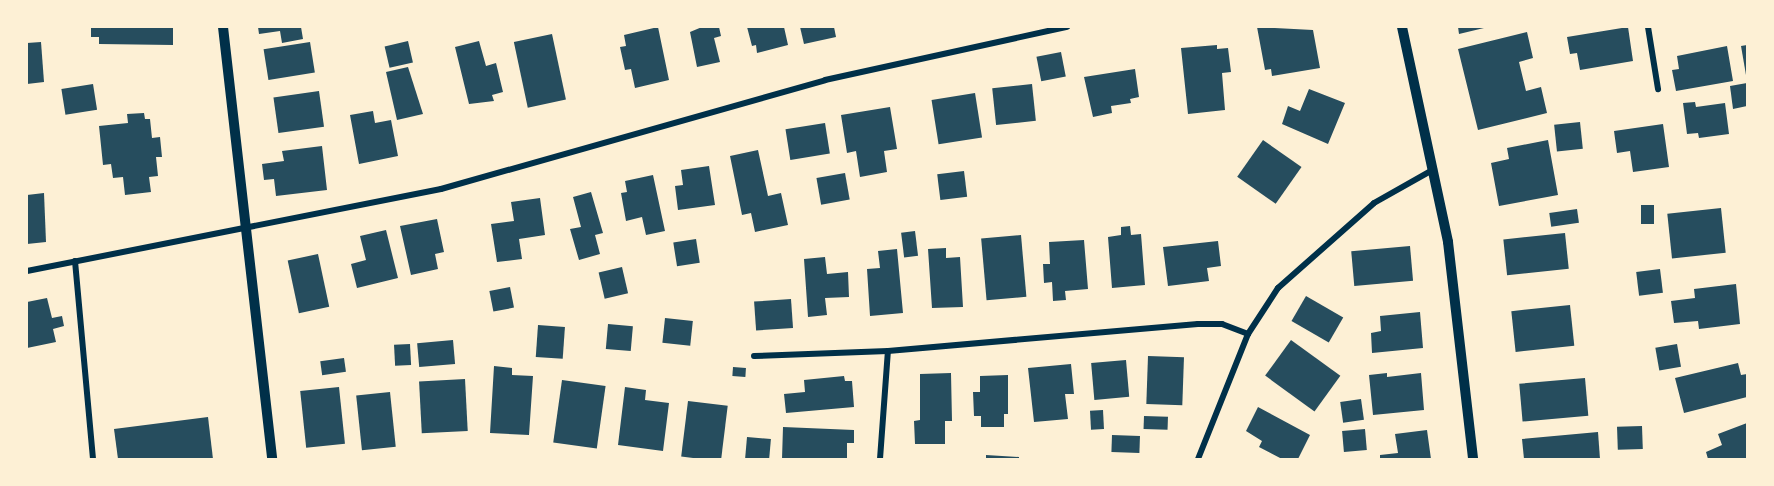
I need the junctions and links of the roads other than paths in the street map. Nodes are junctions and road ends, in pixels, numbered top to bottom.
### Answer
1 (223, 27) edge
2 (1067, 27) edge
3 (1402, 27) edge
4 (1648, 27) edge
5 (1658, 89) dead end
6 (1434, 169) junction
7 (244, 230) junction
8 (75, 261) junction
9 (27, 271) edge
10 (1248, 334) junction
11 (888, 351) junction
12 (754, 356) dead end
13 (93, 459) edge
14 (272, 459) edge
15 (880, 459) edge
16 (1198, 459) edge
17 (1473, 459) edge

1 - 7 street
2 - 7 street
3 - 6 street
4 - 5 street
6 - 10 street
6 - 17 street
7 - 8 street
7 - 14 street
8 - 9 street
8 - 13 street
10 - 11 street
10 - 16 street
11 - 12 street
11 - 15 street

